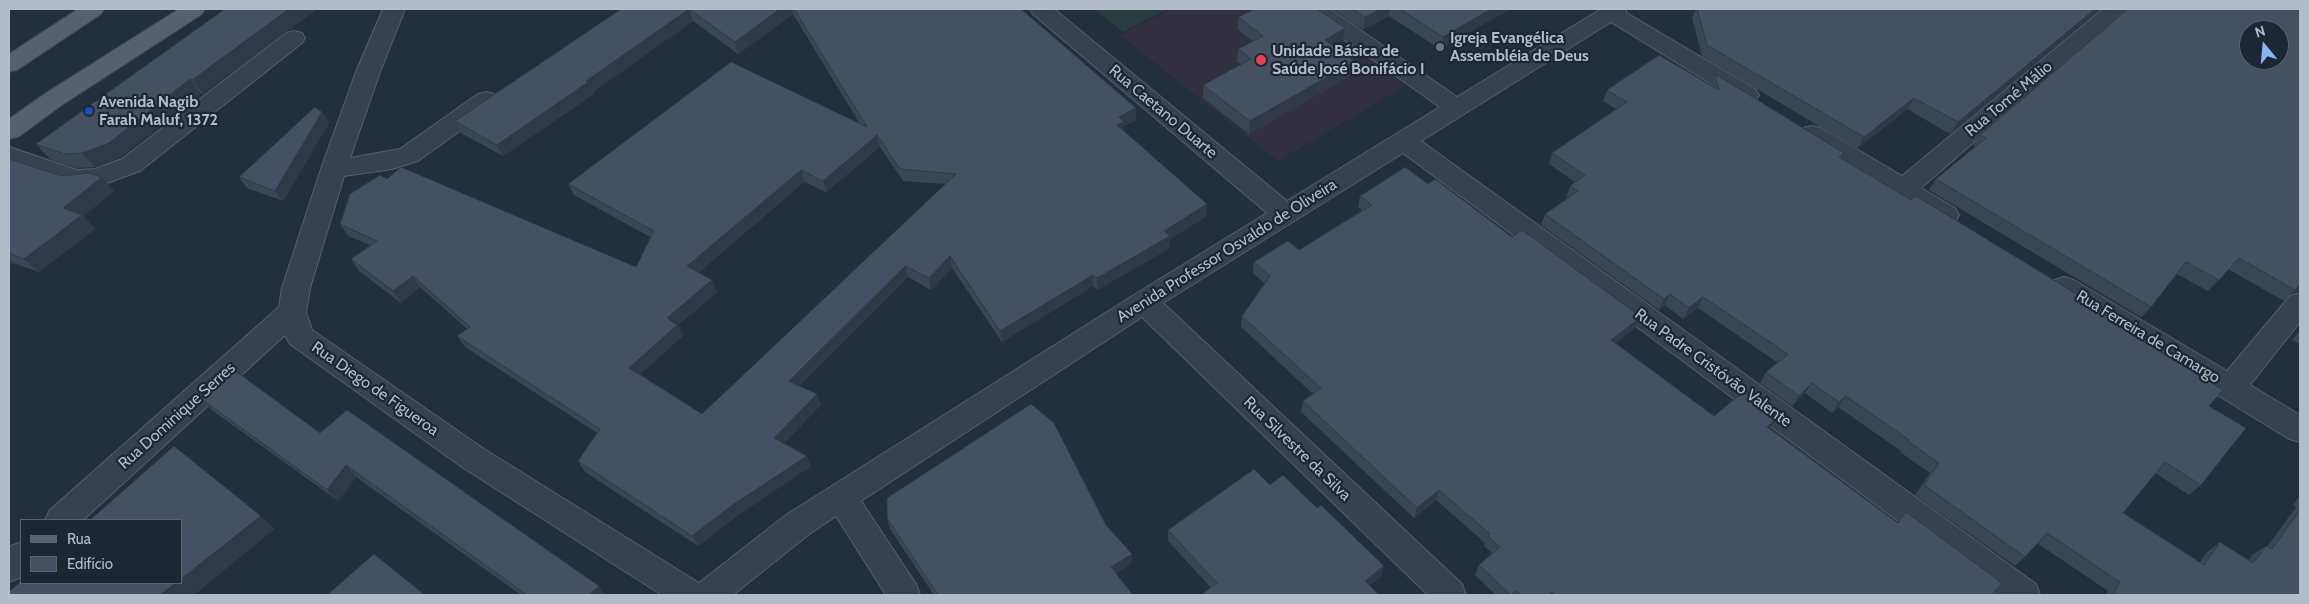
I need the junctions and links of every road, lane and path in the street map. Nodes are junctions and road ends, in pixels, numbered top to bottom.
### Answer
1 (93, 9) edge
2 (194, 9) edge
3 (394, 9) edge
4 (1041, 9) edge
5 (1316, 9) edge
6 (2116, 9) edge
7 (1613, 11) edge
8 (294, 38) dead end
9 (9, 65) edge
10 (505, 88) edge
11 (1456, 107) junction
12 (1769, 109) edge
13 (1794, 124) edge
14 (9, 131) edge
15 (1403, 140) junction
16 (9, 156) edge
17 (334, 168) junction
18 (1903, 189) junction
19 (1285, 214) junction
20 (1970, 230) edge
21 (2046, 276) edge
22 (1144, 302) junction
23 (2300, 303) edge
24 (292, 312) junction
25 (2231, 387) junction
26 (2300, 430) edge
27 (841, 497) junction
28 (62, 519) edge
29 (20, 557) edge
30 (9, 568) edge
31 (690, 595) edge
32 (708, 595) edge
33 (904, 595) edge
34 (1450, 595) edge
35 (2024, 595) edge

1 - 9 main road
2 - 14 main road
3 - 17 street, Rua Diego de Figueroa
4 - 19 street, Rua Caetano Duarte
5 - 11 street
6 - 18 street, Rua Tomé Málio
7 - 11 street, Avenida Professor Osvaldo de Oliveira
7 - 12 street
8 - 16 street
10 - 17 street
11 - 15 street, Avenida Professor Osvaldo de Oliveira
13 - 18 street
15 - 19 street, Avenida Professor Osvaldo de Oliveira
15 - 35 street, Rua Padre Cristóvão Valente
17 - 24 street, Rua Diego de Figueroa
18 - 20 street
19 - 22 street, Avenida Professor Osvaldo de Oliveira
21 - 25 street, Rua Ferreira de Camargo
22 - 27 street, Avenida Professor Osvaldo de Oliveira
22 - 34 street, Rua Silvestre da Silva
23 - 25 street
24 - 28 street, Rua Dominique Serres
24 - 31 street, Rua Diego de Figueroa
25 - 26 street, Rua Ferreira de Camargo
27 - 32 street, Avenida Professor Osvaldo de Oliveira
27 - 33 street
29 - 30 street

